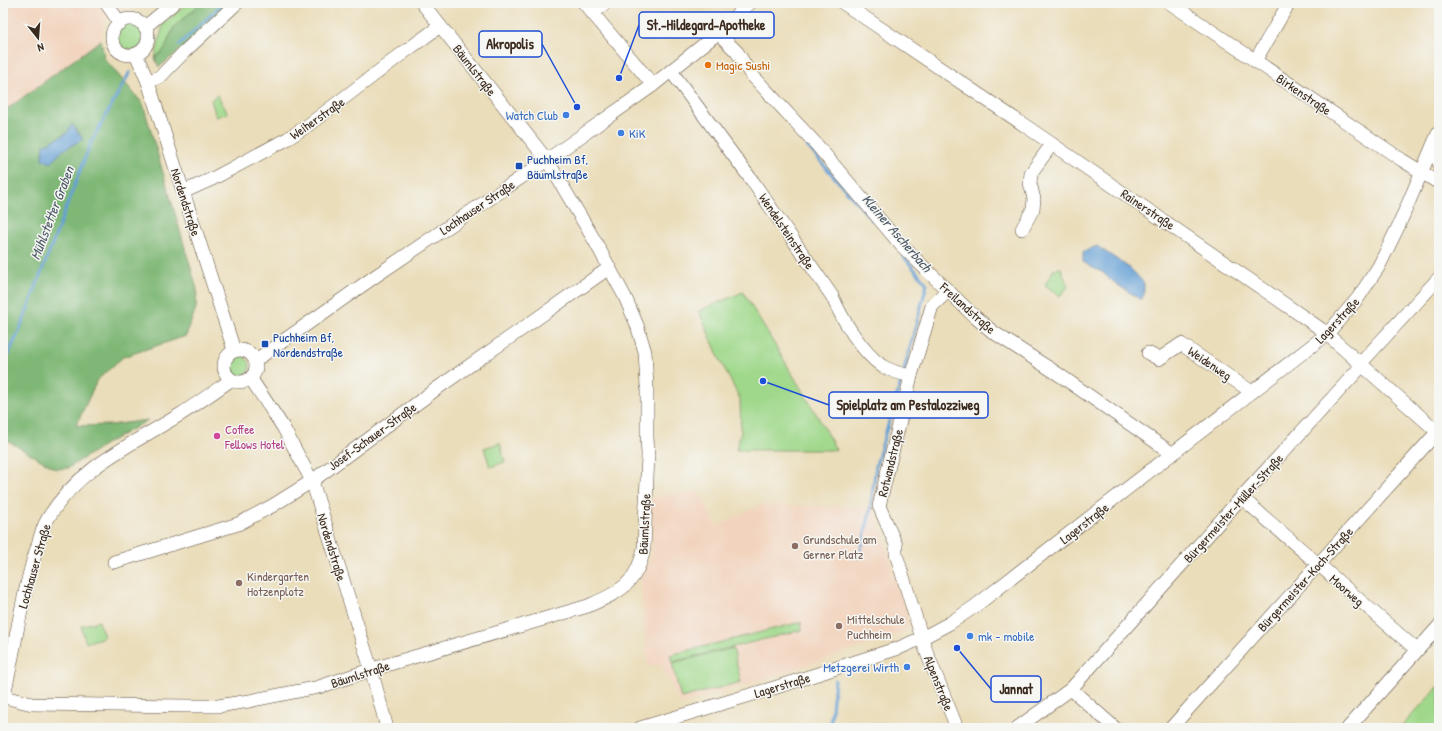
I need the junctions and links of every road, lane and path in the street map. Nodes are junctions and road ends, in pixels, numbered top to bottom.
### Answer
1 (106, 3) edge
2 (174, 3) edge
3 (237, 3) edge
4 (422, 3) edge
5 (584, 3) edge
6 (605, 3) edge
7 (750, 3) edge
8 (843, 3) edge
9 (1170, 3) edge
10 (1289, 3) edge
11 (593, 14) junction
12 (120, 23) junction
13 (440, 26) junction
14 (145, 27) junction
15 (718, 33) junction
16 (136, 54) junction
17 (1255, 61) junction
18 (671, 71) junction
19 (148, 82) junction
20 (653, 85) junction
21 (1437, 137) edge
22 (1052, 144) junction
23 (547, 160) junction
24 (1439, 163) edge
25 (1422, 172) junction
26 (1439, 183) edge
27 (183, 192) junction
28 (1022, 229) dead end
29 (609, 268) junction
30 (1439, 278) edge
31 (948, 291) junction
32 (1327, 334) junction
33 (234, 350) junction
34 (1148, 353) dead end
35 (256, 360) junction
36 (1360, 364) junction
37 (904, 374) junction
38 (251, 378) junction
39 (231, 380) junction
40 (1252, 392) junction
41 (1438, 432) edge
42 (1173, 454) junction
43 (312, 481) junction
44 (1242, 498) junction
45 (114, 562) dead end
46 (1318, 564) junction
47 (1439, 626) edge
48 (922, 638) junction
49 (1417, 650) junction
50 (371, 669) junction
51 (1071, 689) junction
52 (3, 698) edge
53 (387, 728) edge
54 (640, 728) edge
55 (957, 728) edge
56 (1017, 728) edge
57 (1115, 728) edge
58 (1172, 728) edge
59 (1348, 728) edge

1 - 12 street
2 - 14 street
3 - 19 street
4 - 13 street, Bäumlstraße
5 - 11 street
6 - 11 street
7 - 15 street, Lochhauser Straße
8 - 22 street, Rainerstraße
9 - 17 street, Birkenstraße
10 - 17 street
11 - 20 street
12 - 14 street
12 - 16 street
13 - 23 street, Bäumlstraße
13 - 27 street, Weiherstraße
14 - 16 street
15 - 18 street, Lochhauser Straße
15 - 31 street, Freilandstraße
16 - 19 street, Nordendstraße
17 - 25 street, Birkenstraße
18 - 20 street, Lochhauser Straße
18 - 37 street, Wendelsteinstraße
19 - 27 street, Nordendstraße
20 - 23 street, Lochhauser Straße
21 - 24 street
21 - 25 street, Lagerstraße
22 - 28 street
22 - 32 street, Rainerstraße
23 - 29 street, Bäumlstraße
23 - 35 street, Lochhauser Straße
25 - 26 street, Birkenstraße
25 - 32 street, Lagerstraße
27 - 33 street, Nordendstraße
29 - 43 street, Josef-Schauer-Straße
29 - 50 street, Bäumlstraße
30 - 36 street, Bürgermeister-Müller-Straße
31 - 37 street, Rotwandstraße
31 - 42 street, Freilandstraße
32 - 36 street, Rainerstraße
32 - 40 street, Lagerstraße
33 - 35 street
33 - 39 street
34 - 40 street, Weidenweg
35 - 38 street
36 - 41 street, Rainerstraße
36 - 44 street, Bürgermeister-Müller-Straße
37 - 48 street, Rotwandstraße
38 - 39 street, Lochhauser Straße
38 - 43 street, Nordendstraße
39 - 52 street, Lochhauser Straße
40 - 42 street, Lagerstraße
41 - 46 street, Bürgermeister-Koch-Straße
42 - 48 street, Lagerstraße
43 - 45 street, Josef-Schauer-Straße
43 - 50 street, Nordendstraße
44 - 46 street, Moorweg
44 - 51 street, Bürgermeister-Müller-Straße
46 - 49 street, Moorweg
46 - 58 street, Bürgermeister-Koch-Straße
47 - 49 street
48 - 54 street, Lagerstraße
48 - 55 street, Alpenstraße
49 - 59 street
50 - 52 street, Bäumlstraße
50 - 53 street, Nordendstraße
51 - 56 street, Bürgermeister-Müller-Straße
51 - 57 street

